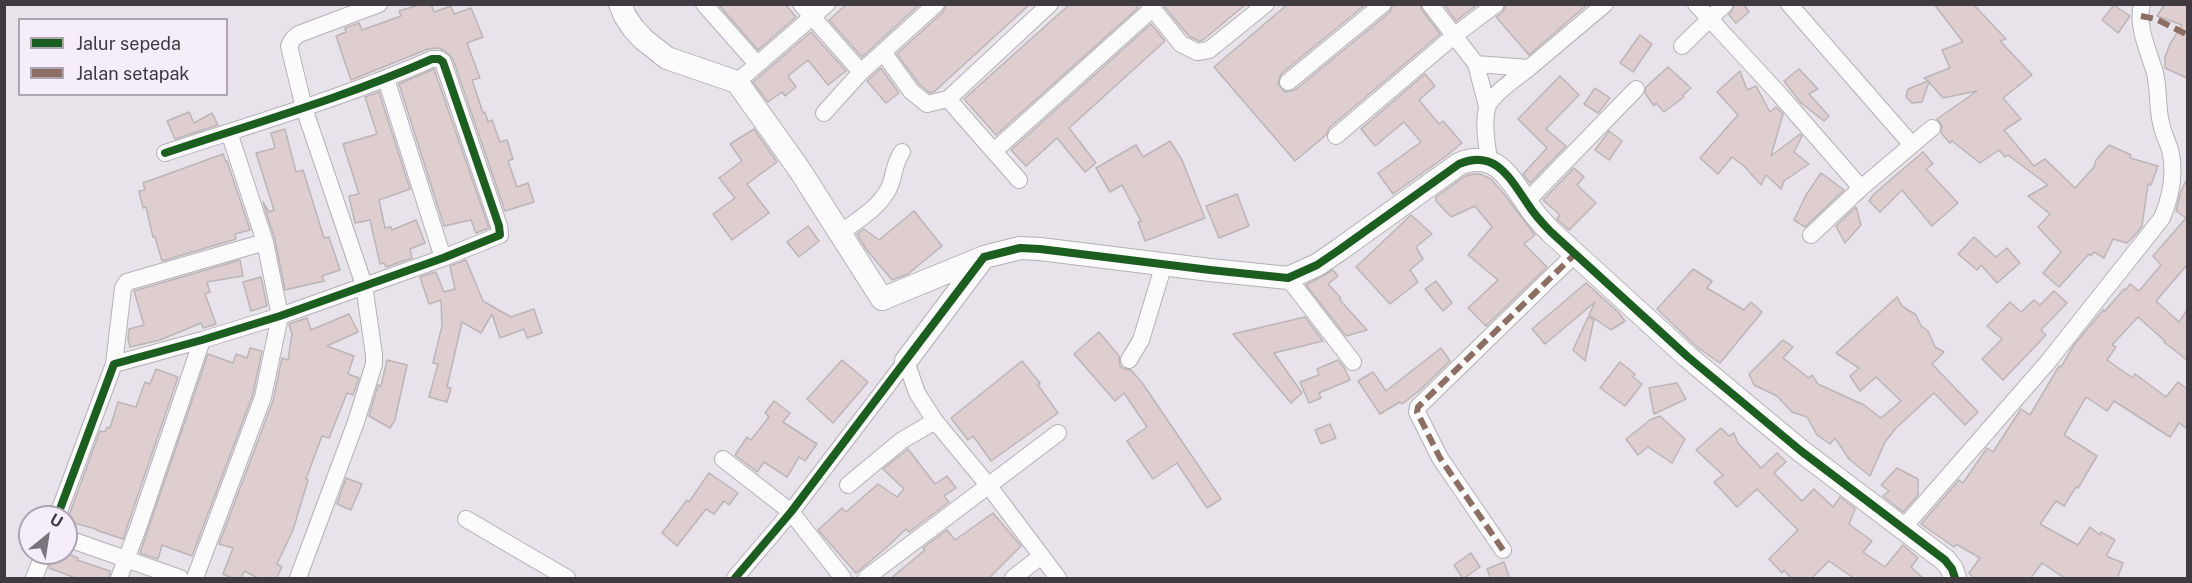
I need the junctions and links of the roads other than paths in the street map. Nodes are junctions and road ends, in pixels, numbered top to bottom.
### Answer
1 (379, 4) edge
2 (620, 4) edge
3 (704, 4) edge
4 (801, 4) edge
5 (826, 4) edge
6 (936, 4) edge
7 (1050, 4) edge
8 (1266, 4) edge
9 (1383, 4) edge
10 (1430, 4) edge
11 (1496, 4) edge
12 (1605, 4) edge
13 (1696, 4) edge
14 (1725, 4) edge
15 (1789, 4) edge
16 (2142, 4) edge
17 (1151, 7) edge
18 (813, 17) junction
19 (1710, 19) junction
20 (1455, 35) junction
21 (1682, 46) dead end
22 (884, 52) junction
23 (757, 64) junction
24 (1476, 64) junction
25 (1529, 68) junction
26 (861, 72) junction
27 (386, 79) junction
28 (737, 82) junction
29 (1288, 82) dead end
30 (1636, 89) dead end
31 (948, 99) junction
32 (1487, 106) junction
33 (304, 108) junction
34 (824, 113) dead end
35 (1932, 128) dead end
36 (229, 132) junction
37 (1336, 136) dead end
38 (1912, 145) junction
39 (994, 151) junction
40 (902, 152) dead end
41 (165, 153) dead end
42 (1489, 161) junction
43 (1019, 180) dead end
44 (1861, 188) junction
45 (1526, 202) junction
46 (840, 233) junction
47 (1811, 235) dead end
48 (265, 242) junction
49 (1575, 254) junction
50 (984, 257) junction
51 (443, 258) junction
52 (1164, 264) junction
53 (1288, 278) junction
54 (364, 285) junction
55 (280, 316) junction
56 (202, 340) junction
57 (1130, 360) dead end
58 (906, 361) junction
59 (1353, 362) dead end
60 (114, 364) junction
61 (935, 421) junction
62 (1058, 433) dead end
63 (723, 459) dead end
64 (848, 485) dead end
65 (988, 485) junction
66 (61, 505) edge
67 (791, 512) junction
68 (466, 519) dead end
69 (1903, 528) junction
70 (78, 542) edge
71 (1503, 550) dead end
72 (1040, 557) junction
73 (126, 559) junction
74 (119, 579) edge
75 (180, 579) edge
76 (195, 579) edge
77 (298, 579) edge
78 (567, 579) edge
79 (735, 579) edge
80 (843, 579) edge
81 (866, 579) edge
82 (1013, 579) edge
83 (1058, 579) edge
84 (1955, 579) edge

1 - 33 street
2 - 28 street
3 - 23 street
4 - 18 street
5 - 18 street
6 - 22 street
7 - 31 street
8 - 17 street
9 - 29 street
10 - 20 street
11 - 20 street
12 - 25 street
13 - 19 street
14 - 19 street
15 - 38 street
16 - 69 street
17 - 39 street
18 - 23 street
18 - 26 street
19 - 21 street
19 - 44 street
20 - 24 street
20 - 37 street
22 - 26 street
22 - 31 street
23 - 28 street
24 - 25 street
24 - 32 street
25 - 32 street
26 - 34 street
27 - 33 street
27 - 51 street
27 - 51 street
28 - 46 street
30 - 45 street
31 - 39 street
32 - 42 street
33 - 36 street
33 - 54 street
35 - 38 street
36 - 41 street
36 - 48 street
38 - 44 street
39 - 43 street
40 - 46 street
42 - 45 street
42 - 53 street
44 - 47 street
45 - 49 street
46 - 50 street
48 - 55 street
48 - 60 street
49 - 69 street
49 - 71 street
50 - 52 street
50 - 58 street
51 - 54 street
52 - 53 street
52 - 57 street
53 - 59 street
54 - 55 street
54 - 77 street
55 - 56 street
55 - 76 street
56 - 60 street
56 - 73 street
58 - 61 street
58 - 67 street
60 - 66 street
61 - 64 street
61 - 65 street
62 - 65 street
63 - 67 street
65 - 72 street
65 - 81 street
67 - 79 street
67 - 80 street
68 - 78 street
69 - 84 street
70 - 73 street
72 - 82 street
72 - 83 street
73 - 74 street
73 - 75 street

